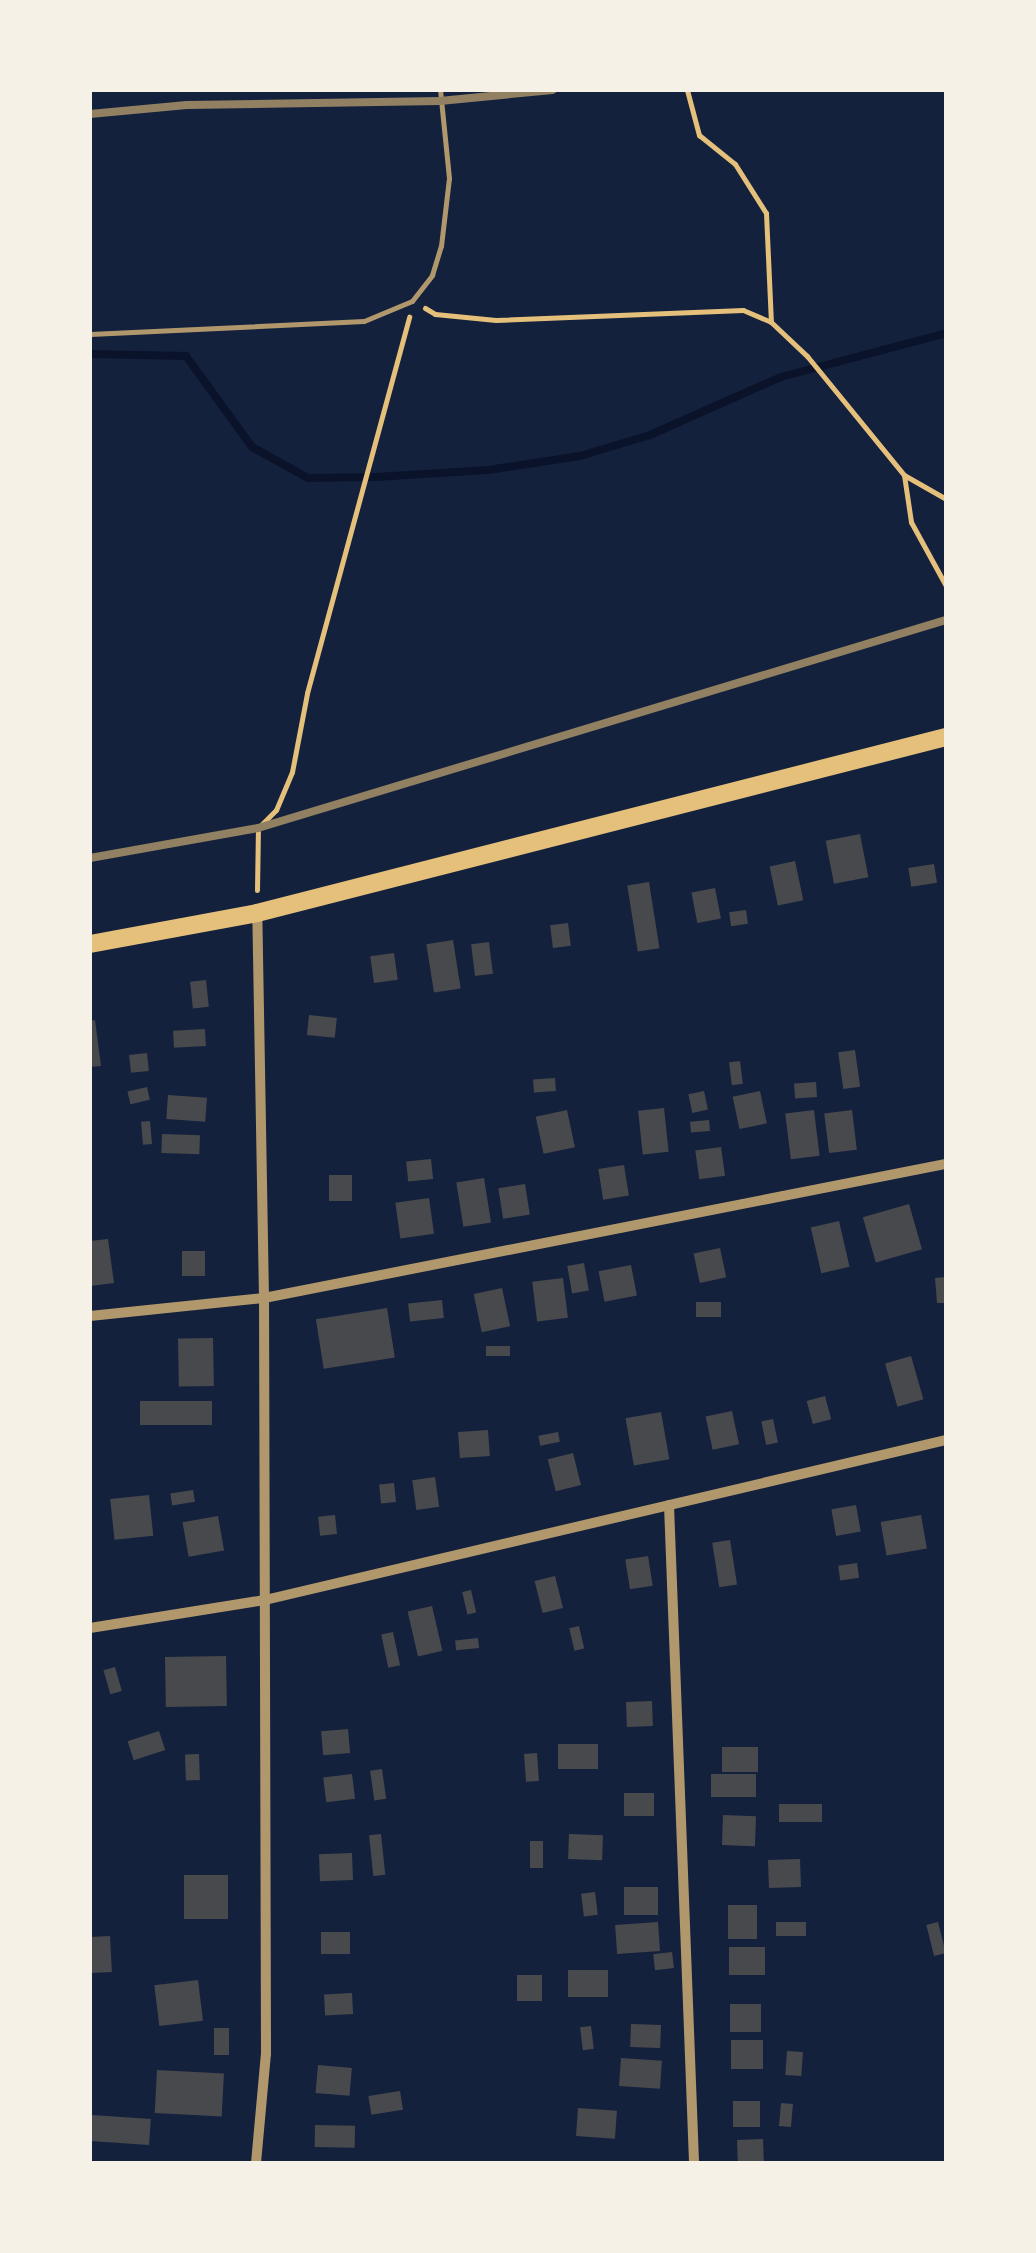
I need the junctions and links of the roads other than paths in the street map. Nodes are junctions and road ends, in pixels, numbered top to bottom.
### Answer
1 (440, 90) edge
2 (90, 334) edge
3 (946, 737) edge
4 (257, 913) junction
5 (90, 944) edge
6 (946, 1164) edge
7 (264, 1298) junction
8 (90, 1316) edge
9 (946, 1440) edge
10 (669, 1505) junction
11 (265, 1600) junction
12 (90, 1628) edge
13 (256, 2163) edge
14 (694, 2163) edge

1 - 2 lane
3 - 4 main road
4 - 5 main road
4 - 7 street
6 - 7 street
7 - 8 street
7 - 11 street
9 - 10 street
10 - 11 street
10 - 14 street
11 - 12 street
11 - 13 street

